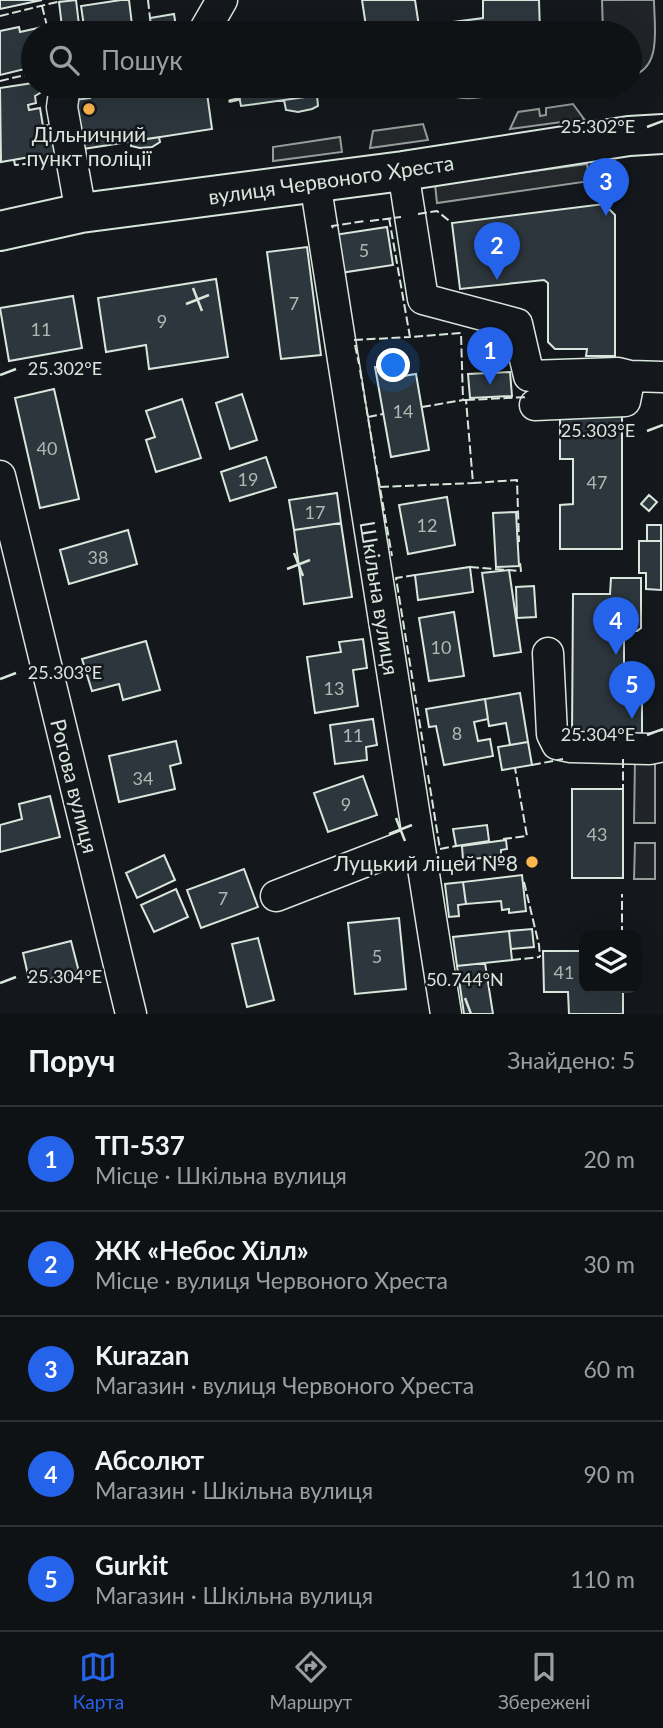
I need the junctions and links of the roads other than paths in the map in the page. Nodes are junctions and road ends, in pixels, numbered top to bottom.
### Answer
1 (222, 0) edge
2 (211, 21) edge
3 (63, 98) edge
4 (663, 134) edge
5 (403, 171) junction
6 (315, 182) junction
7 (81, 213) junction
8 (0, 230) edge
9 (630, 376) junction
10 (663, 377) edge
11 (535, 405) dead end
12 (0, 475) edge
13 (548, 653) dead end
14 (663, 746) edge
15 (418, 841) junction
16 (275, 896) dead end
17 (131, 1014) edge
18 (446, 1014) edge

1 - 2 street
3 - 7 street
4 - 5 main road, вулиця Червоного Хреста
5 - 6 main road, вулиця Червоного Хреста
5 - 9 street
6 - 7 main road, вулиця Червоного Хреста
6 - 15 street, Шкільна вулиця
7 - 8 main road, вулиця Червоного Хреста
9 - 10 street
9 - 11 street
12 - 17 street, Рогова вулиця
13 - 14 street
15 - 16 street
15 - 18 street, Шкільна вулиця

